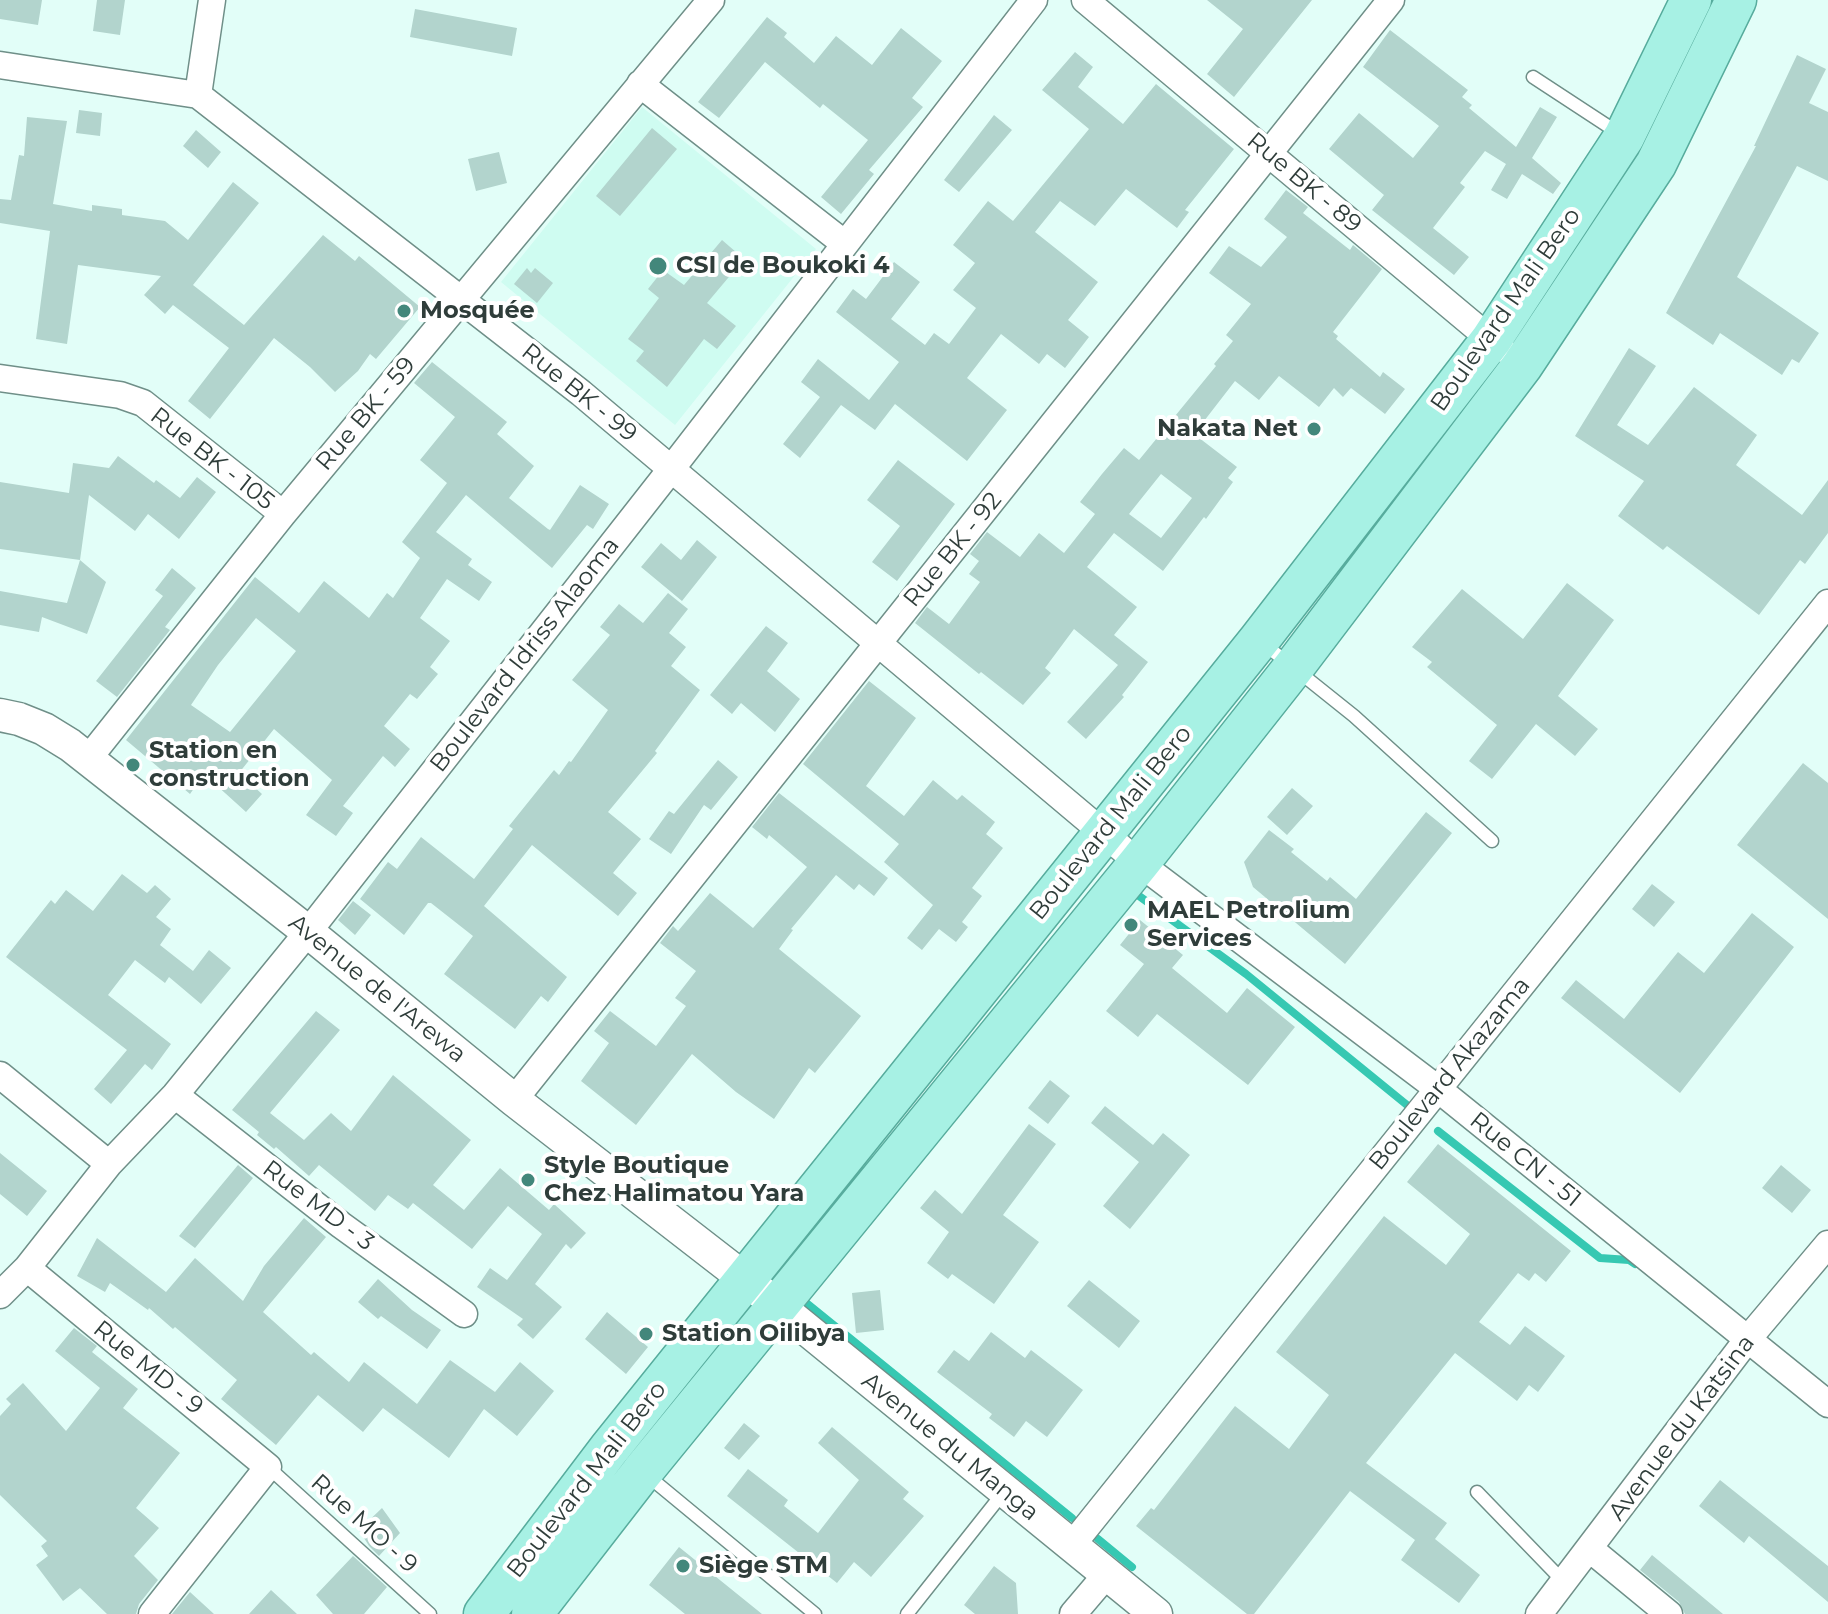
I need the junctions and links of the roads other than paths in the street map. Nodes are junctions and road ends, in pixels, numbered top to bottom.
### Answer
1 (212, 0) edge
2 (711, 0) edge
3 (1034, 0) edge
4 (1085, 0) edge
5 (1391, 0) edge
6 (1691, 0) edge
7 (1736, 0) edge
8 (0, 65) edge
9 (1533, 77) dead end
10 (640, 84) junction
11 (198, 95) junction
12 (1640, 151) junction
13 (1270, 155) junction
14 (845, 244) junction
15 (461, 298) junction
16 (1491, 340) junction
17 (1522, 366) junction
18 (0, 378) edge
19 (672, 468) junction
20 (283, 514) junction
21 (1828, 603) edge
22 (1259, 640) junction
23 (879, 643) junction
24 (1293, 668) junction
25 (0, 715) edge
26 (88, 759) junction
27 (1104, 832) junction
28 (1492, 841) dead end
29 (1139, 863) junction
30 (308, 932) junction
31 (0, 1075) edge
32 (1438, 1089) junction
33 (175, 1095) junction
34 (514, 1100) junction
35 (109, 1164) junction
36 (1828, 1244) edge
37 (27, 1268) junction
38 (745, 1279) junction
39 (0, 1295) edge
40 (777, 1306) junction
41 (464, 1314) dead end
42 (1747, 1340) junction
43 (1828, 1404) edge
44 (268, 1467) junction
45 (642, 1472) junction
46 (1005, 1491) junction
47 (1477, 1492) dead end
48 (1072, 1545) junction
49 (1590, 1549) junction
50 (1107, 1574) junction
51 (1564, 1582) junction
52 (152, 1614) edge
53 (430, 1614) edge
54 (484, 1614) edge
55 (532, 1614) edge
56 (815, 1614) edge
57 (907, 1614) edge
58 (1073, 1614) edge
59 (1156, 1614) edge
60 (1539, 1614) edge
61 (1669, 1614) edge

1 - 11 street
2 - 10 street, Rue BK - 59
3 - 14 street, Boulevard Idriss Alaoma
4 - 13 street, Rue BK - 89
5 - 13 street, Rue BK - 92
6 - 12 main road, Boulevard Mali Bero
7 - 12 main road, Boulevard Mali Bero
8 - 11 street, Rue BK - 99
9 - 12 lane
10 - 14 street
10 - 15 street, Rue BK - 59
11 - 15 street, Rue BK - 99
12 - 16 main road, Boulevard Mali Bero
12 - 17 main road, Boulevard Mali Bero
13 - 16 street, Rue BK - 89
13 - 23 street, Rue BK - 92
14 - 19 street, Boulevard Idriss Alaoma
15 - 19 street, Rue BK - 99
15 - 20 street, Rue BK - 59
16 - 17 street, Rue BK - 89
16 - 22 main road, Boulevard Mali Bero
17 - 24 main road, Boulevard Mali Bero
18 - 20 street, Rue BK - 105
19 - 23 street, Rue BK - 99
19 - 30 street, Boulevard Idriss Alaoma
20 - 26 street, Rue BK - 59
21 - 32 street, Boulevard Akazama
22 - 24 lane
22 - 27 main road, Boulevard Mali Bero
23 - 27 street, Rue BK - 99
23 - 34 street, Rue BK - 92
24 - 28 lane
24 - 29 main road, Boulevard Mali Bero
25 - 26 street, Avenue de l'Arewa
26 - 30 street, Avenue de l'Arewa
27 - 29 street, Rue CN - 51
27 - 38 main road, Boulevard Mali Bero
29 - 32 street, Rue CN - 51
29 - 40 main road, Boulevard Mali Bero
30 - 33 street, Boulevard Idriss Alaoma
30 - 34 street, Avenue de l'Arewa
31 - 35 street
32 - 42 street, Rue CN - 51
32 - 48 street, Boulevard Akazama
33 - 35 street, Boulevard Idriss Alaoma
33 - 41 street, Rue MD - 3
34 - 38 street, Avenue de l'Arewa
35 - 37 street, Boulevard Idriss Alaoma
36 - 42 street, Avenue du Katsina
37 - 39 street, Boulevard Idriss Alaoma
37 - 44 street, Rue MD - 9
38 - 40 street, Avenue du Manga
38 - 54 main road, Boulevard Mali Bero
40 - 45 main road, Boulevard Mali Bero
40 - 46 street, Avenue du Manga
42 - 43 street, Rue CN - 51
42 - 49 street, Avenue du Katsina
44 - 52 street
44 - 53 lane, Rue MO - 9
45 - 55 main road, Boulevard Mali Bero
45 - 56 lane
46 - 48 street, Avenue du Manga
46 - 57 lane
47 - 51 lane
48 - 50 street, Avenue du Manga
49 - 51 street, Avenue du Katsina
49 - 61 street
50 - 58 street
50 - 59 street, Avenue du Manga
51 - 60 street, Avenue du Katsina

